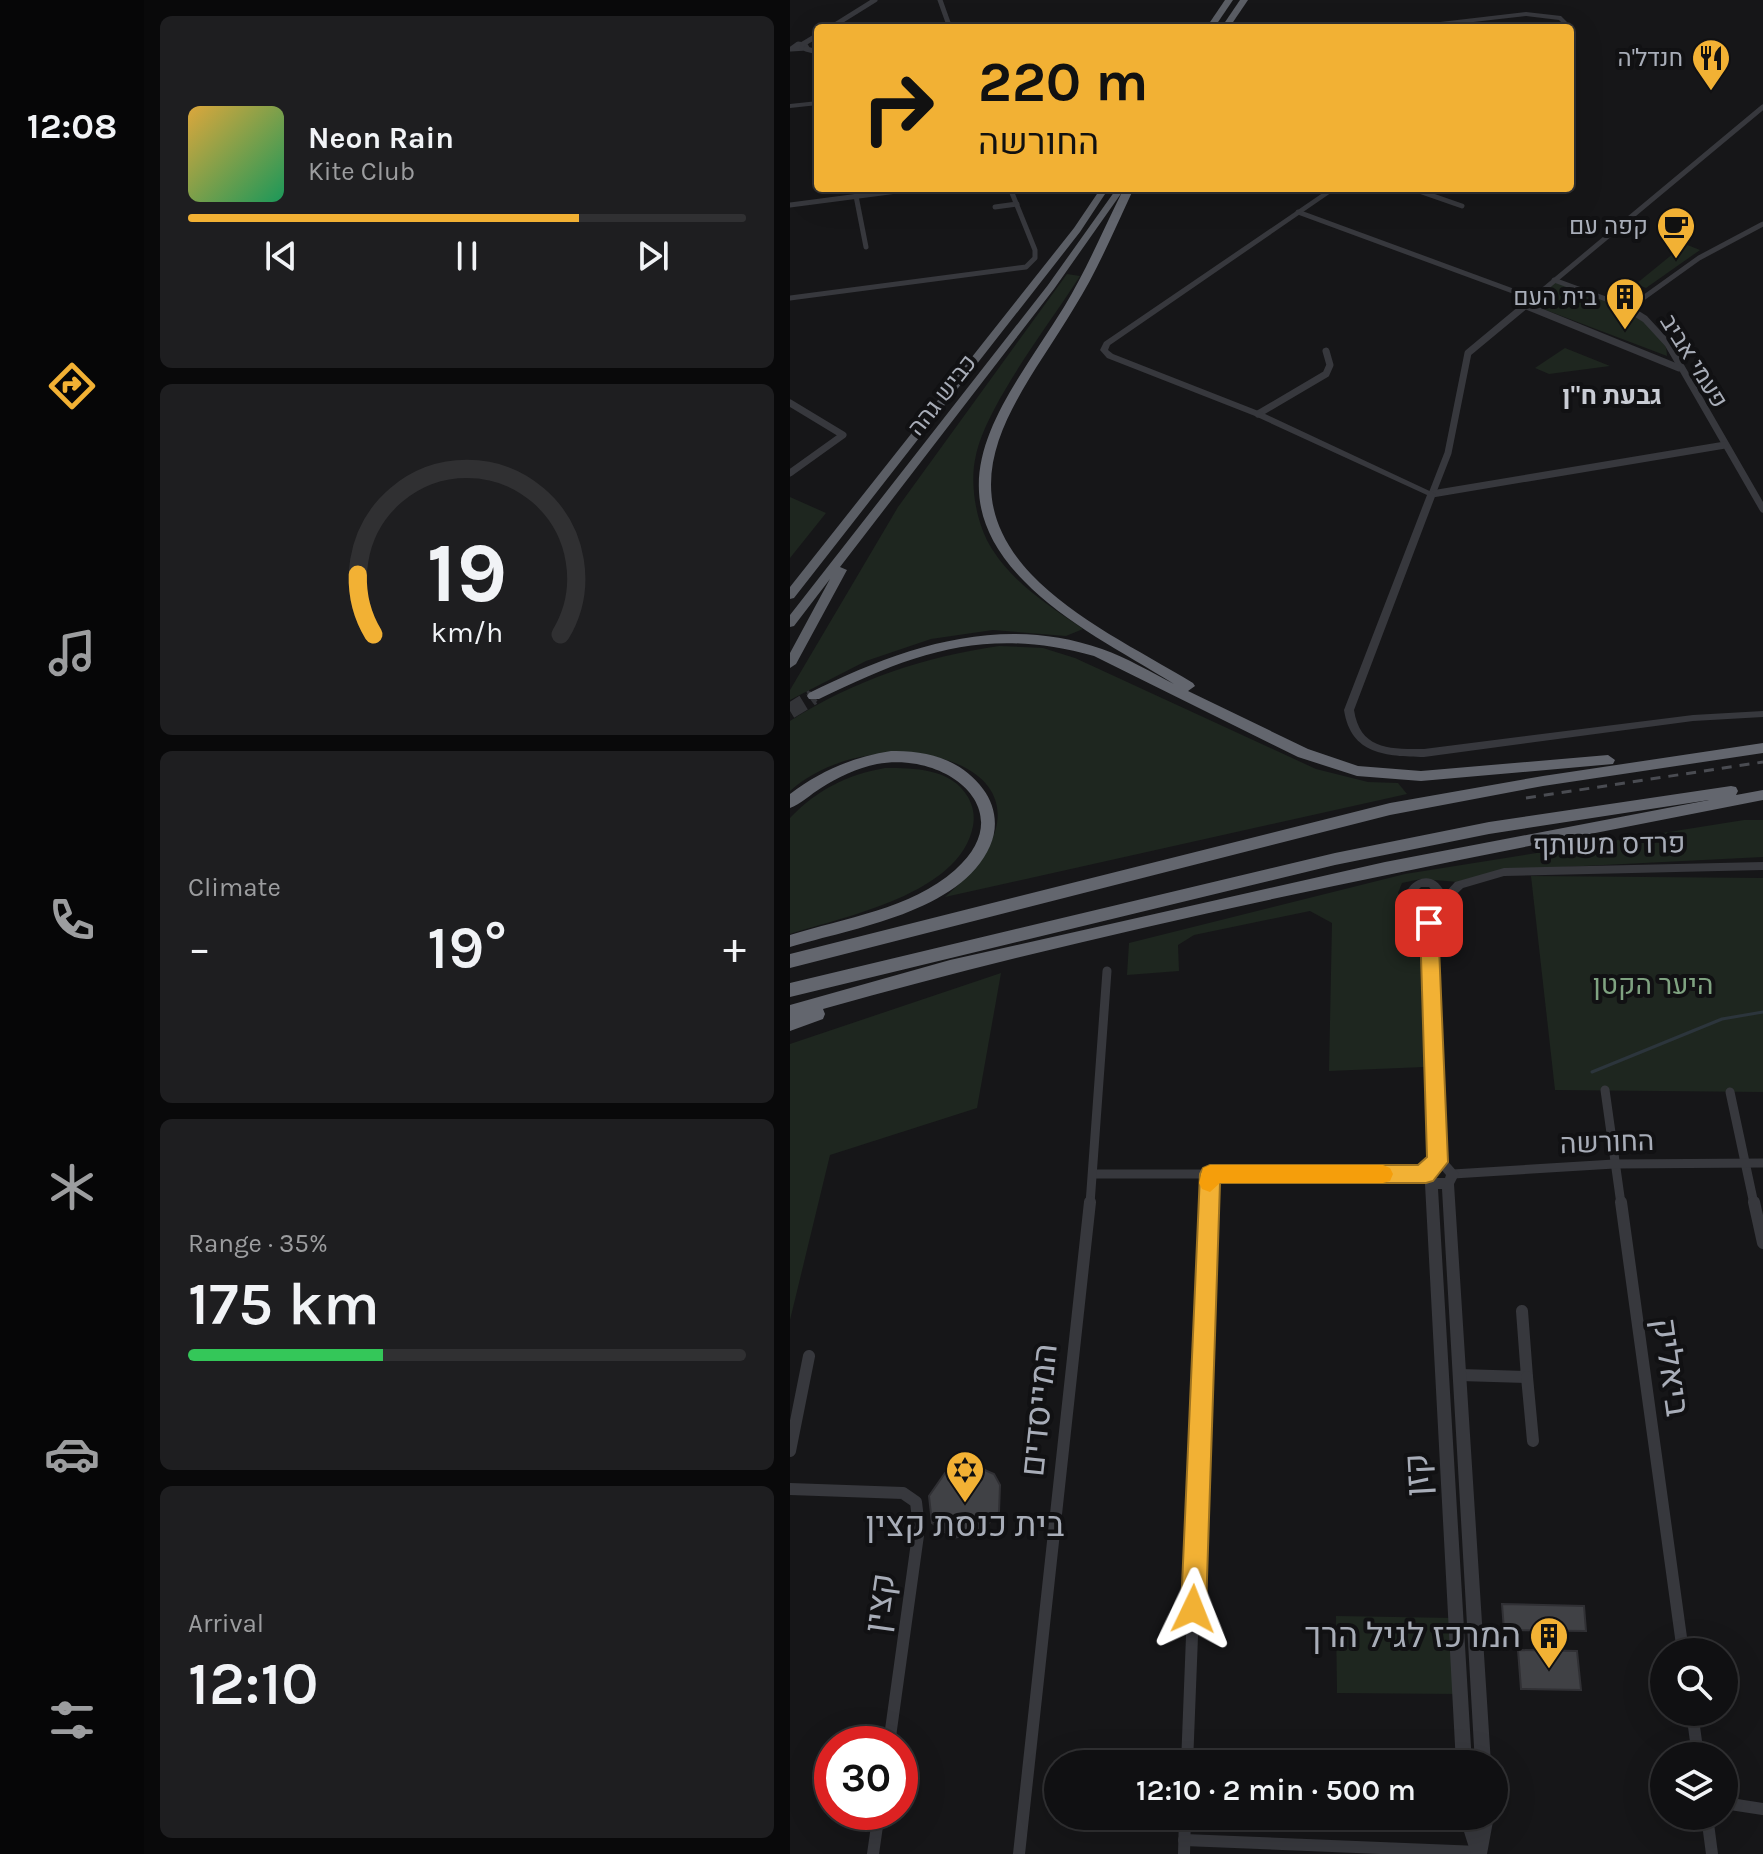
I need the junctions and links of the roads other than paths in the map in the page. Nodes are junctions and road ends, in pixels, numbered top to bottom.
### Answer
1 (875, 0) edge
2 (940, 0) edge
3 (1229, 0) edge
4 (1244, 0) edge
5 (836, 24) edge
6 (949, 24) edge
7 (1213, 24) edge
8 (1228, 24) edge
9 (1440, 24) edge
10 (1562, 24) edge
11 (814, 39) edge
12 (805, 47) junction
13 (792, 49) edge
14 (814, 50) edge
15 (814, 103) edge
16 (790, 106) edge
17 (1763, 107) edge
18 (888, 192) edge
19 (1012, 192) edge
20 (1102, 192) edge
21 (1118, 192) edge
22 (1127, 192) edge
23 (1329, 192) edge
24 (1422, 192) edge
25 (856, 196) junction
26 (1017, 204) junction
27 (790, 205) edge
28 (1462, 206) dead end
29 (995, 207) dead end
30 (1298, 212) junction
31 (1763, 224) edge
32 (866, 247) dead end
33 (1554, 280) junction
34 (790, 298) edge
35 (1532, 298) junction
36 (1524, 305) junction
37 (1631, 307) junction
38 (1326, 351) dead end
39 (1679, 368) junction
40 (791, 404) edge
41 (1258, 414) junction
42 (1725, 445) junction
43 (790, 473) edge
44 (1432, 494) junction
45 (889, 495) junction
46 (1763, 509) edge
47 (790, 595) edge
48 (790, 623) edge
49 (790, 664) edge
50 (814, 696) tunnel mouth
51 (1763, 714) edge
52 (1278, 741) junction
53 (1763, 745) edge
54 (1763, 786) edge
55 (1763, 795) edge
56 (790, 802) edge
57 (1763, 866) edge
58 (1459, 885) junction
59 (1434, 886) junction
60 (1440, 906) junction
61 (1417, 910) junction
62 (1429, 923) junction
63 (790, 941) edge
64 (1029, 949) junction
65 (790, 961) edge
66 (1107, 971) dead end
67 (790, 990) edge
68 (790, 1012) edge
69 (790, 1024) edge
70 (1605, 1090) dead end
71 (1730, 1092) dead end
72 (1438, 1162) junction
73 (1747, 1162) junction
74 (1763, 1163) edge
75 (1614, 1164) junction
76 (1093, 1174) junction
77 (1210, 1174) junction
78 (1428, 1179) junction
79 (1450, 1179) junction
80 (1763, 1243) edge
81 (1522, 1311) dead end
82 (809, 1356) dead end
83 (1460, 1375) junction
84 (1527, 1377) junction
85 (1533, 1441) dead end
86 (790, 1451) edge
87 (790, 1489) edge
88 (1681, 1638) edge
89 (892, 1726) edge
90 (1188, 1750) edge
91 (1463, 1750) edge
92 (1482, 1750) edge
93 (1738, 1805) edge
94 (1763, 1809) edge
95 (876, 1830) edge
96 (1472, 1830) edge
97 (1483, 1830) edge
98 (1709, 1830) edge
99 (1184, 1847) edge
100 (1479, 1853) edge
101 (873, 1854) edge
102 (1019, 1854) edge
103 (1712, 1854) edge

1 - 5 street
2 - 6 street
3 - 7 highway
4 - 8 highway
9 - 10 street
11 - 12 street
12 - 13 street
12 - 14 street
15 - 16 street
17 - 33 street
18 - 25 street
19 - 26 street
20 - 47 highway, כביש גהה
21 - 45 highway, כביש גהה
22 - 52 highway
23 - 30 street
24 - 28 street
25 - 27 street
25 - 32 street
26 - 29 street
26 - 34 street
30 - 35 street
30 - 41 street
31 - 37 street
33 - 35 street
33 - 37 street, פעמי אביב
35 - 36 street
36 - 39 street
36 - 44 street
37 - 39 street, פעמי אביב
38 - 41 street
39 - 42 street, פעמי אביב
40 - 43 street
41 - 44 street
42 - 44 street
42 - 46 street, פעמי אביב
44 - 51 street
45 - 48 highway, כביש גהה
45 - 49 highway
50 - 52 highway
52 - 53 highway
53 - 65 highway
54 - 67 highway
55 - 64 highway
56 - 63 highway
57 - 58 street, פרדס משותף
58 - 59 street, פרדס משותף
58 - 60 street
59 - 60 street
59 - 61 street
60 - 61 street
60 - 62 street
61 - 62 street
62 - 72 street
64 - 68 highway
64 - 69 highway
66 - 76 street, המייסדים
70 - 75 street, ביאליק
71 - 73 street
72 - 78 street
72 - 79 street
73 - 74 street, החורשה
73 - 75 street, החורשה
73 - 80 street
75 - 79 street, החורשה
75 - 88 street, ביאליק
76 - 77 street
76 - 102 street, המייסדים
77 - 78 street
77 - 90 street
78 - 79 street
78 - 91 street, קזן
79 - 83 street, קזן
81 - 84 street
82 - 86 street
83 - 84 street
83 - 92 street, קזן
84 - 85 street
87 - 89 street, קצין
93 - 94 street
95 - 101 street
96 - 100 street
97 - 100 street
98 - 103 street
99 - 100 street

